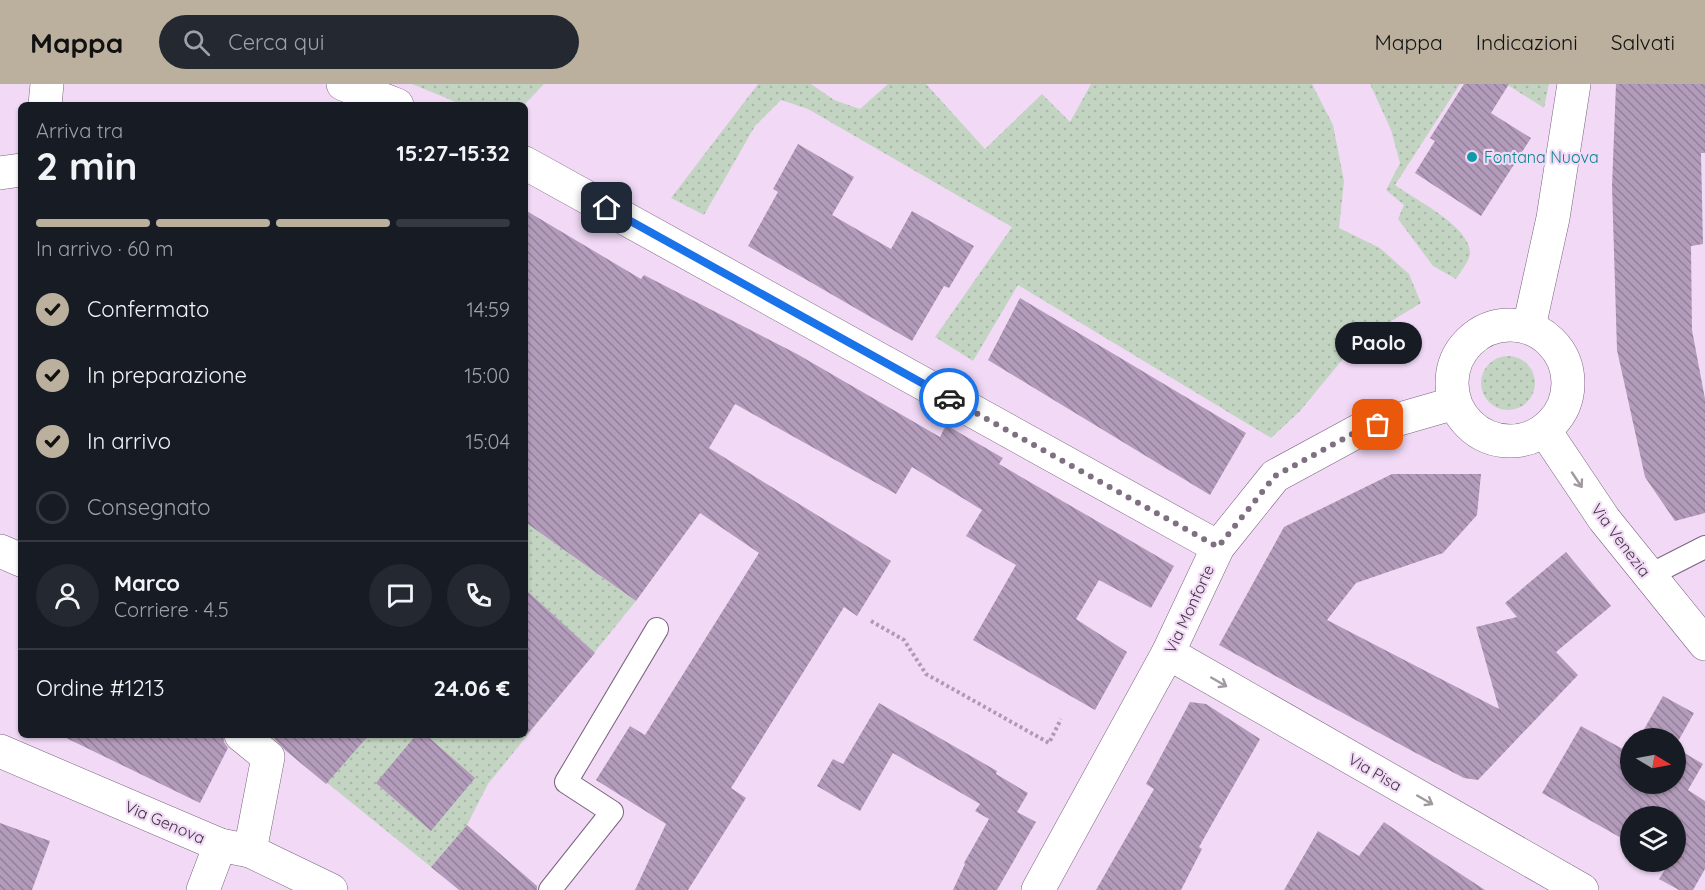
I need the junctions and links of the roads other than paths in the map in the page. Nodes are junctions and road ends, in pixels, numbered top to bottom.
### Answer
1 (47, 84) edge
2 (344, 84) edge
3 (1574, 84) edge
4 (45, 102) edge
5 (389, 102) edge
6 (528, 165) edge
7 (18, 170) edge
8 (0, 173) edge
9 (1529, 327) junction
10 (1455, 403) junction
11 (1545, 431) junction
12 (1218, 547) junction
13 (1705, 547) edge
14 (0, 551) edge
15 (18, 559) edge
16 (1648, 576) junction
17 (657, 629) dead end
18 (1705, 644) edge
19 (1168, 653) junction
20 (245, 738) edge
21 (0, 751) edge
22 (235, 848) junction
23 (203, 890) edge
24 (331, 890) edge
25 (550, 890) edge
26 (1038, 890) edge
27 (1582, 890) edge

1 - 4 street
2 - 5 street
3 - 9 street
6 - 12 street
7 - 8 street
9 - 10 street
9 - 11 street
10 - 11 street
10 - 12 street, Via Monforte
11 -> 16 street, Via Venezia
12 - 19 street, Via Monforte
13 - 16 lane
14 - 15 street
16 - 18 street, Via Venezia
17 - 25 lane
19 - 26 street, Via Monforte
19 -> 27 street, Via Pisa
20 - 22 street
21 - 22 street, Via Genova
22 - 23 street
22 - 24 street, Via Genova

